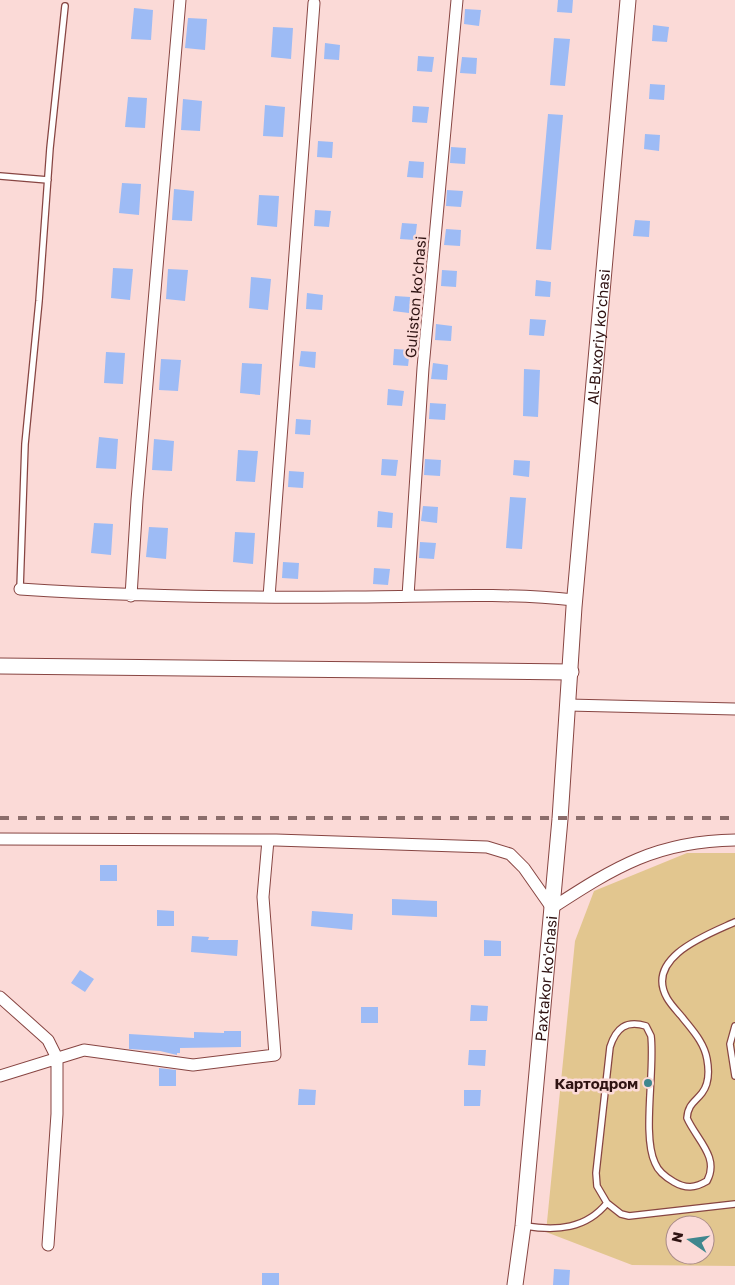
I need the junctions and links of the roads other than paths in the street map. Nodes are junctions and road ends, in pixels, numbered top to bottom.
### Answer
1 (180, 0) edge
2 (457, 0) edge
3 (628, 0) edge
4 (314, 2) dead end
5 (65, 6) dead end
6 (0, 176) edge
7 (48, 180) junction
8 (20, 590) joint
9 (131, 596) junction
10 (408, 596) junction
11 (269, 597) junction
12 (574, 600) junction
13 (0, 666) edge
14 (571, 672) junction
15 (568, 705) junction
16 (735, 709) edge
17 (0, 839) edge
18 (268, 840) junction
19 (735, 840) edge
20 (552, 908) junction
21 (735, 922) edge
22 (0, 997) edge
23 (735, 1026) edge
24 (57, 1058) junction
25 (0, 1076) edge
26 (735, 1076) edge
27 (607, 1203) junction
28 (735, 1204) edge
29 (523, 1226) junction
30 (48, 1245) dead end
31 (515, 1285) edge

1 - 9 street
2 - 10 street, Guliston ko'chasi
3 - 12 main road, Al-Buxoriy ko'chasi
4 - 11 street
5 - 7 lane
6 - 7 lane
7 - 8 lane
8 - 9 street
9 - 11 street
10 - 11 street
10 - 12 street
12 - 14 main road, Al-Buxoriy ko'chasi
13 - 14 main road
14 - 15 main road, Paxtakor ko'chasi
15 - 16 street
15 - 20 main road, Paxtakor ko'chasi
17 - 18 street
18 - 20 street
18 - 24 street
19 - 20 street
20 - 29 main road, Paxtakor ko'chasi
21 - 27 lane
22 - 24 street
23 - 26 lane
24 - 25 street
24 - 30 street
27 - 28 lane
27 - 29 lane
29 - 31 main road, Paxtakor ko'chasi

